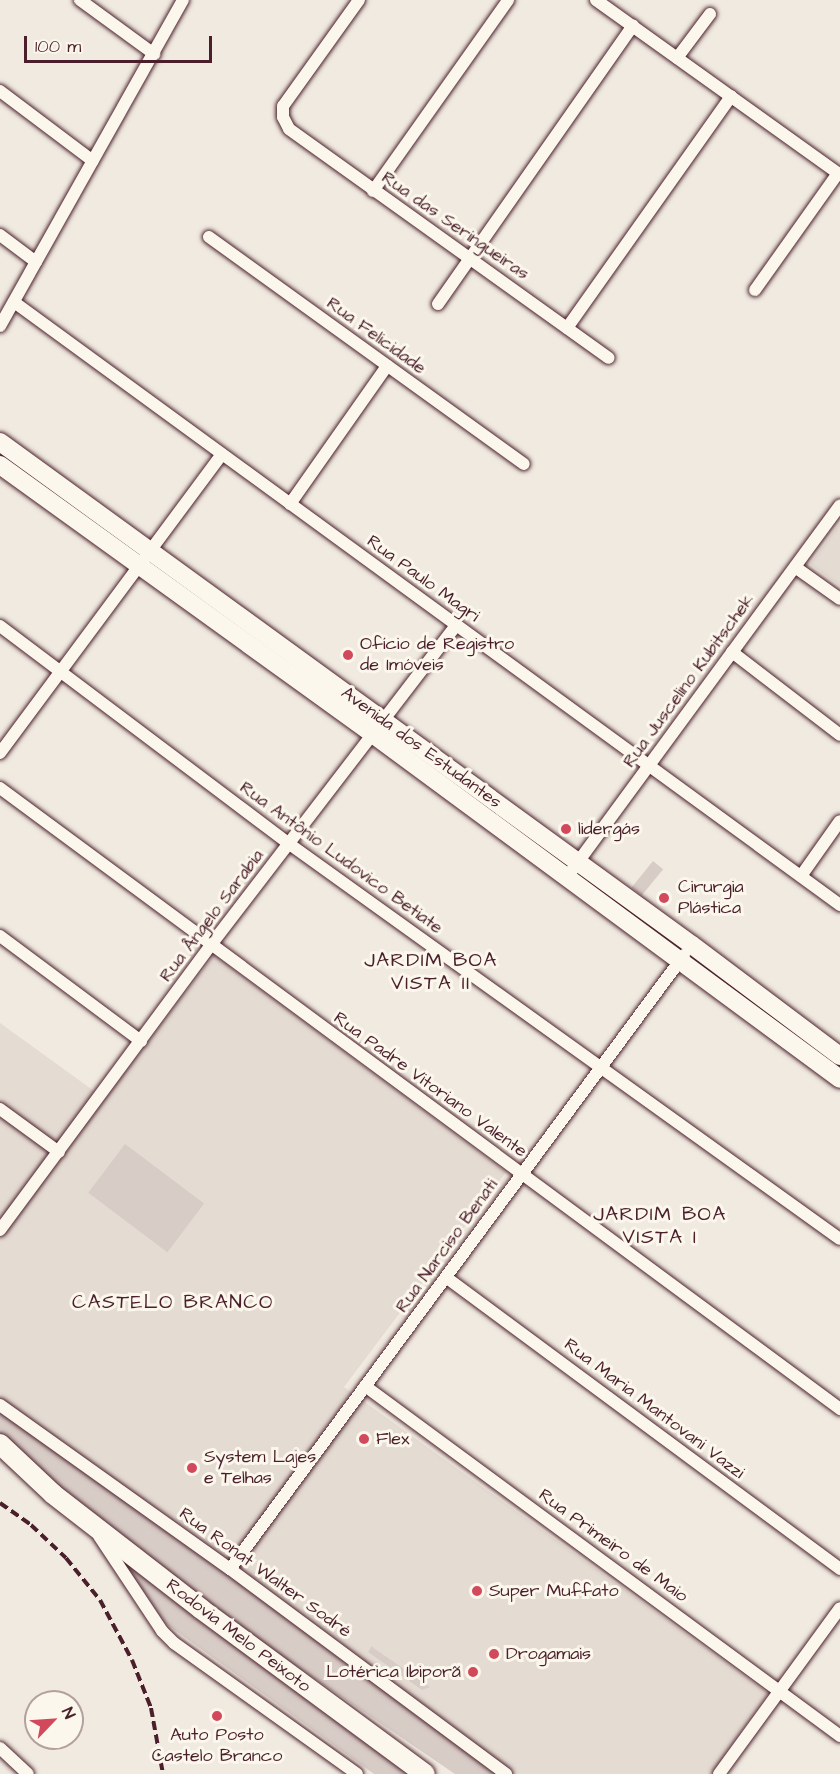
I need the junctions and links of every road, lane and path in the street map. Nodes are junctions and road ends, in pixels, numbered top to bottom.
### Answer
1 (80, 0) edge
2 (183, 0) edge
3 (359, 0) edge
4 (508, 0) edge
5 (596, 0) edge
6 (710, 14) dead end
7 (633, 26) junction
8 (154, 54) junction
9 (677, 58) junction
10 (0, 91) edge
11 (731, 96) junction
12 (93, 161) junction
13 (839, 174) edge
14 (373, 191) junction
15 (0, 235) edge
16 (209, 237) dead end
17 (470, 259) junction
18 (36, 262) junction
19 (755, 290) dead end
20 (14, 302) junction
21 (438, 304) dead end
22 (0, 326) edge
23 (567, 328) junction
24 (609, 358) dead end
25 (387, 366) junction
26 (0, 442) edge
27 (222, 454) junction
28 (524, 464) dead end
29 (0, 465) edge
30 (290, 504) junction
31 (840, 506) edge
32 (151, 552) junction
33 (139, 566) junction
34 (795, 567) junction
35 (840, 600) edge
36 (456, 625) junction
37 (0, 626) edge
38 (732, 652) junction
39 (62, 672) junction
40 (379, 728) junction
41 (840, 735) edge
42 (0, 753) edge
43 (648, 766) junction
44 (0, 788) edge
45 (840, 821) edge
46 (288, 843) junction
47 (573, 869) junction
48 (801, 876) junction
49 (840, 905) edge
50 (0, 936) edge
51 (692, 945) junction
52 (210, 946) junction
53 (680, 960) junction
54 (141, 1041) junction
55 (840, 1056) edge
56 (599, 1067) junction
57 (840, 1079) edge
58 (0, 1109) edge
59 (58, 1152) junction
60 (522, 1174) junction
61 (0, 1230) edge
62 (840, 1239) edge
63 (447, 1278) junction
64 (365, 1386) junction
65 (0, 1405) edge
66 (840, 1409) edge
67 (0, 1444) edge
68 (0, 1462) edge
69 (53, 1494) junction
70 (90, 1522) junction
71 (230, 1569) junction
72 (840, 1569) edge
73 (840, 1608) edge
74 (780, 1690) junction
75 (840, 1736) edge
76 (0, 1748) edge
77 (722, 1773) edge
78 (28, 1774) edge
79 (357, 1774) edge
80 (425, 1774) edge
81 (506, 1774) edge

1 - 8 street
2 - 8 street
3 - 14 street, Rua das Seringueiras
4 - 14 street
5 - 7 street
6 - 9 street
7 - 9 street
7 - 17 street
8 - 12 street
9 - 11 street
10 - 12 street
11 - 13 street
11 - 23 street
12 - 18 street
13 - 19 street
14 - 17 street, Rua das Seringueiras
15 - 18 street
16 - 25 street, Rua Felicidade
17 - 21 street
17 - 23 street, Rua das Seringueiras
18 - 20 street
20 - 22 street
20 - 27 street, Rua Paulo Magri
23 - 24 street, Rua das Seringueiras
25 - 28 street, Rua Felicidade
25 - 30 street
26 - 32 street, Avenida dos Estudantes
27 - 30 street, Rua Paulo Magri
27 - 32 street
29 - 33 street, Avenida dos Estudantes
30 - 36 street, Rua Paulo Magri
31 - 34 street, Rua Juscelino Kubitschek
32 - 33 street
32 - 40 street, Avenida dos Estudantes
33 - 39 street
33 - 40 street, Avenida dos Estudantes
34 - 35 street
34 - 38 street, Rua Juscelino Kubitschek
36 - 40 street, Rua Ângelo Sarabia
36 - 43 street, Rua Paulo Magri
37 - 39 street, Rua Antônio Ludovico Betiate
38 - 41 street
38 - 43 street, Rua Juscelino Kubitschek
39 - 42 street
39 - 46 street, Rua Antônio Ludovico Betiate
40 - 46 street, Rua Ângelo Sarabia
40 - 47 street, Avenida dos Estudantes
43 - 47 street, Rua Juscelino Kubitschek
43 - 48 street, Rua Paulo Magri
44 - 52 street, Rua Padre Vitoriano Valente
45 - 48 street
46 - 52 street, Rua Ângelo Sarabia
46 - 56 street, Rua Antônio Ludovico Betiate
47 - 51 street, Avenida dos Estudantes
47 - 53 street, Avenida dos Estudantes
48 - 49 street, Rua Paulo Magri
50 - 54 street
51 - 53 street, Rua Narciso Benati
51 - 55 street, Avenida dos Estudantes
52 - 54 street, Rua Ângelo Sarabia
52 - 60 street, Rua Padre Vitoriano Valente
53 - 56 street, Rua Narciso Benati
53 - 57 street, Avenida dos Estudantes
54 - 59 street, Rua Ângelo Sarabia
56 - 60 street, Rua Narciso Benati
56 - 62 street, Rua Antônio Ludovico Betiate
58 - 59 street
59 - 61 street, Rua Ângelo Sarabia
60 - 63 street, Rua Narciso Benati
60 - 66 street, Rua Padre Vitoriano Valente
63 - 64 street, Rua Narciso Benati
63 - 72 street, Rua Maria Mantovani Vazzi
64 - 71 street, Rua Narciso Benati
64 - 74 street, Rua Primeiro de Maio
65 - 71 street, Rua Ronat Walter Sodré
67 - 69 main road, Rodovia Melo Peixoto
68 - 69 main road, Rodovia Melo Peixoto
69 - 70 main road, Rodovia Melo Peixoto
70 - 79 street
70 - 80 main road, Rodovia Melo Peixoto
71 - 81 street, Rua Ronat Walter Sodré
73 - 74 street
74 - 75 street, Rua Primeiro de Maio
74 - 77 street
76 - 78 street

